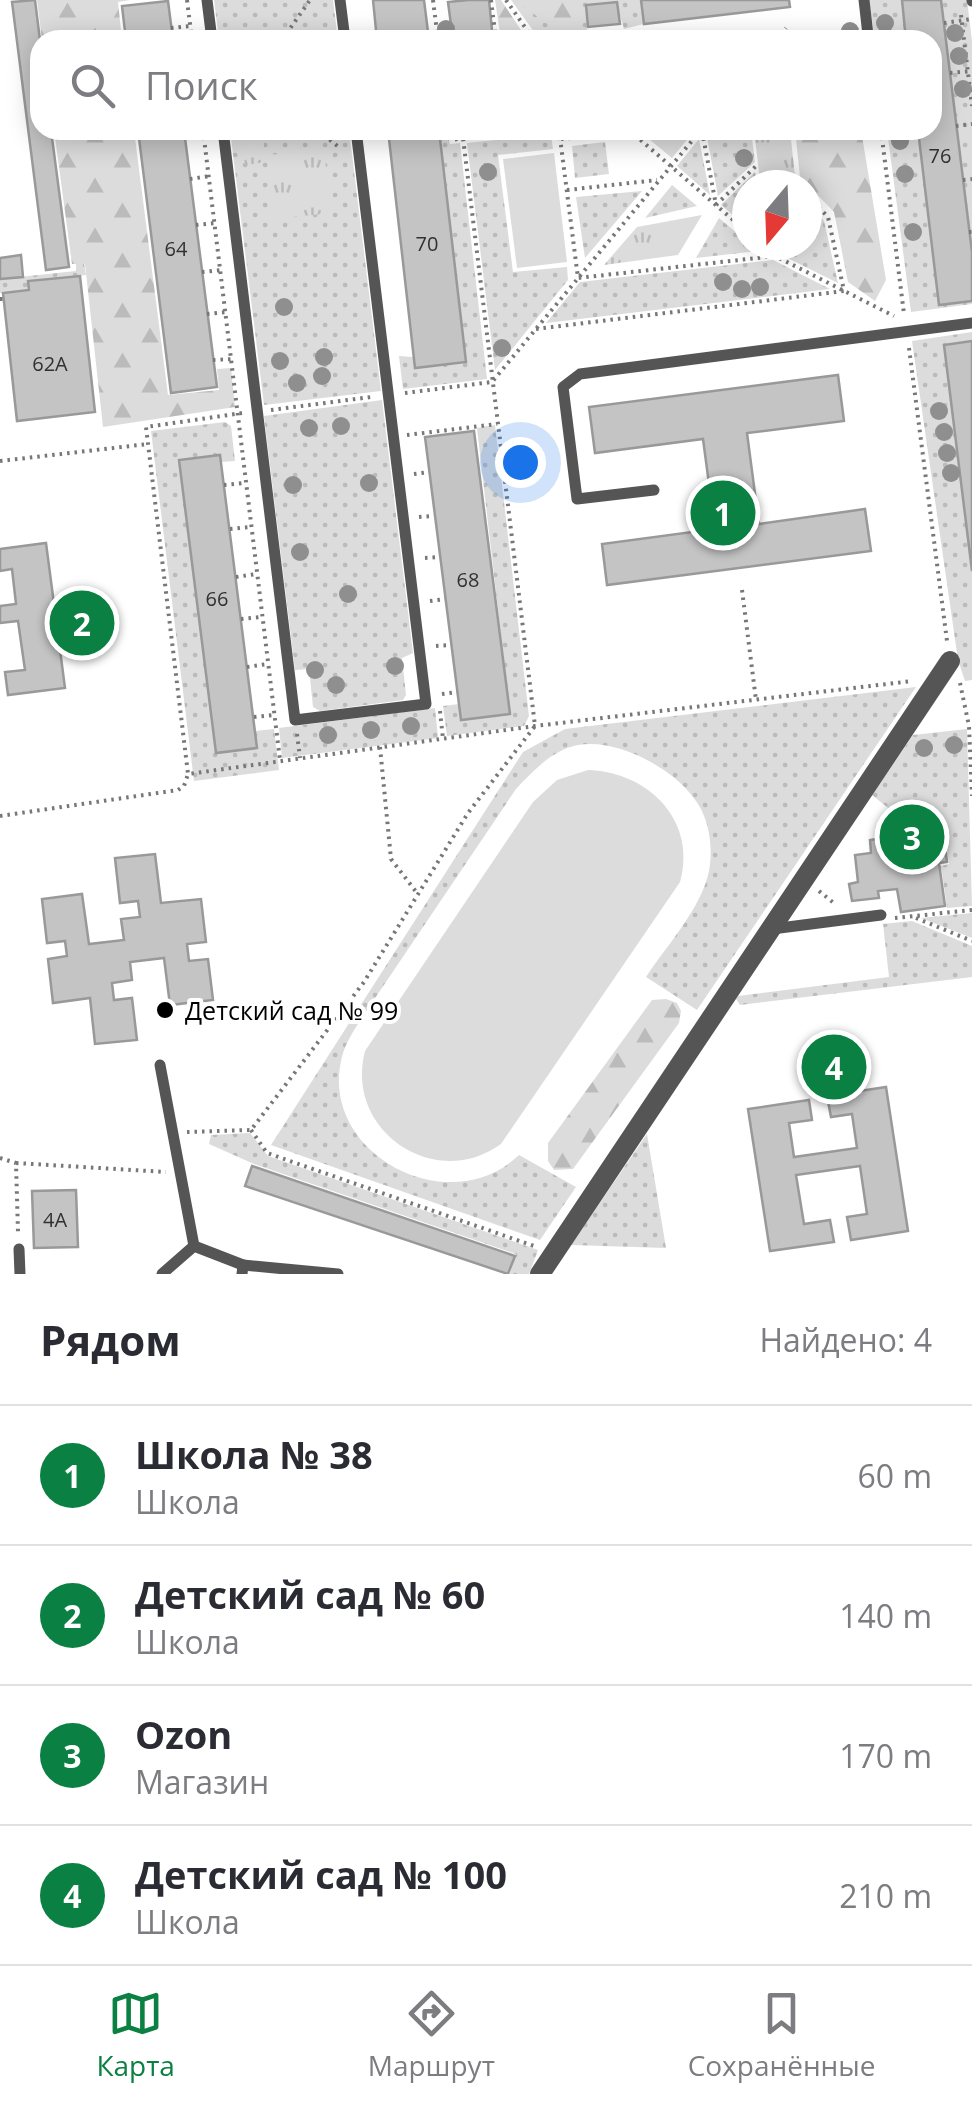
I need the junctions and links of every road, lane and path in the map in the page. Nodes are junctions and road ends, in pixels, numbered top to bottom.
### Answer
1 (187, 0) edge
2 (207, 0) edge
3 (310, 0) edge
4 (340, 0) edge
5 (433, 0) edge
6 (491, 0) edge
7 (506, 0) edge
8 (864, 0) edge
9 (960, 10) dead end
10 (972, 19) edge
11 (961, 20) junction
12 (944, 23) dead end
13 (190, 26) junction
14 (171, 28) dead end
15 (191, 30) edge
16 (211, 30) edge
17 (289, 30) edge
18 (344, 30) edge
19 (437, 30) edge
20 (495, 30) edge
21 (527, 30) edge
22 (867, 30) edge
23 (970, 72) edge
24 (950, 74) dead end
25 (972, 106) edge
26 (972, 124) edge
27 (956, 126) dead end
28 (204, 140) edge
29 (224, 140) edge
30 (330, 140) edge
31 (357, 140) edge
32 (463, 140) edge
33 (560, 140) edge
34 (641, 140) edge
35 (693, 140) edge
36 (704, 140) edge
37 (882, 140) edge
38 (360, 164) junction
39 (758, 164) dead end
40 (671, 166) junction
41 (209, 177) junction
42 (190, 179) dead end
43 (660, 180) junction
44 (963, 180) dead end
45 (972, 180) edge
46 (567, 190) junction
47 (716, 205) junction
48 (822, 211) edge
49 (732, 219) edge
50 (234, 220) junction
51 (214, 223) junction
52 (196, 225) dead end
53 (739, 260) edge
54 (783, 260) edge
55 (220, 270) junction
56 (202, 272) dead end
57 (578, 278) junction
58 (844, 291) junction
59 (245, 310) junction
60 (226, 312) junction
61 (208, 314) dead end
62 (972, 324) edge
63 (536, 329) junction
64 (907, 332) junction
65 (231, 359) junction
66 (213, 360) dead end
67 (492, 382) junction
68 (497, 424) junction
69 (393, 437) junction
70 (148, 444) dead end
71 (0, 462) edge
72 (429, 472) dead end
73 (412, 474) dead end
74 (246, 482) junction
75 (224, 485) dead end
76 (654, 490) dead end
77 (434, 516) dead end
78 (417, 518) dead end
79 (252, 527) junction
80 (230, 529) dead end
81 (440, 557) dead end
82 (422, 559) dead end
83 (258, 574) junction
84 (236, 577) dead end
85 (742, 590) dead end
86 (445, 599) dead end
87 (427, 601) dead end
88 (262, 617) junction
89 (241, 620) dead end
90 (451, 644) dead end
91 (432, 646) dead end
92 (268, 664) junction
93 (247, 666) dead end
94 (944, 670) junction
95 (972, 685) edge
96 (962, 686) junction
97 (457, 692) dead end
98 (438, 694) dead end
99 (756, 700) junction
100 (274, 714) junction
101 (254, 717) dead end
102 (295, 720) junction
103 (535, 726) junction
104 (380, 747) dead end
105 (300, 758) dead end
106 (280, 760) dead end
107 (188, 774) dead end
108 (972, 796) edge
109 (0, 816) edge
110 (418, 894) junction
111 (972, 910) edge
112 (882, 916) joint
113 (912, 916) junction
114 (770, 929) junction
115 (972, 942) edge
116 (160, 1065) dead end
117 (251, 1130) junction
118 (173, 1133) junction
119 (0, 1158) edge
120 (16, 1163) junction
121 (180, 1173) junction
122 (194, 1246) junction
123 (19, 1249) joint
124 (552, 1252) junction
125 (243, 1270) edge
126 (20, 1274) edge
127 (162, 1274) edge
128 (338, 1274) edge
129 (540, 1274) edge

1 - 13 path
2 - 16 lane
3 - 17 path
4 - 18 lane
5 - 19 path
6 - 20 path
7 - 21 path
8 - 22 lane
9 - 11 path
10 - 11 path
11 - 12 path
11 - 23 path
13 - 14 path
13 - 15 path
23 - 24 path
23 - 25 path
26 - 27 path
28 - 41 path
29 - 50 lane
30 - 38 path
31 - 38 lane
32 - 67 path
33 - 46 path
34 - 40 path
35 - 40 path
36 - 47 path
37 - 58 path
38 - 69 lane
39 - 47 path
40 - 43 path
40 - 47 path
41 - 42 path
41 - 51 path
43 - 46 path
43 - 57 path
44 - 45 path
46 - 57 path
47 - 49 path
48 - 58 path
50 - 51 path
50 - 59 lane
51 - 52 path
51 - 55 path
53 - 57 path
54 - 58 path
55 - 56 path
55 - 60 path
57 - 63 path
58 - 63 path
59 - 60 path
59 - 102 lane
60 - 61 path
60 - 65 path
62 - 64 lane
63 - 67 path
64 - 76 lane
64 - 94 path
65 - 66 path
65 - 74 path
67 - 68 path
68 - 69 path
68 - 103 path
69 - 102 lane
70 - 71 path
72 - 73 path
74 - 75 path
74 - 79 path
77 - 78 path
79 - 80 path
79 - 83 path
81 - 82 path
83 - 84 path
83 - 88 path
85 - 99 path
86 - 87 path
88 - 89 path
88 - 92 path
90 - 91 path
92 - 93 path
92 - 100 path
94 - 96 path
94 - 99 path
94 - 114 street
95 - 96 path
96 - 108 path
97 - 98 path
99 - 103 path
100 - 101 path
100 - 106 path
102 - 105 path
103 - 110 path
104 - 110 path
107 - 109 path
110 - 117 path
111 - 113 path
112 - 113 path
112 - 114 lane
113 - 115 path
114 - 124 street
116 - 118 lane
117 - 118 path
117 - 124 path
118 - 121 lane
119 - 120 path
120 - 121 path
120 - 123 path
121 - 122 lane
122 - 125 lane
122 - 127 lane
123 - 126 lane
124 - 129 street
125 - 128 lane

